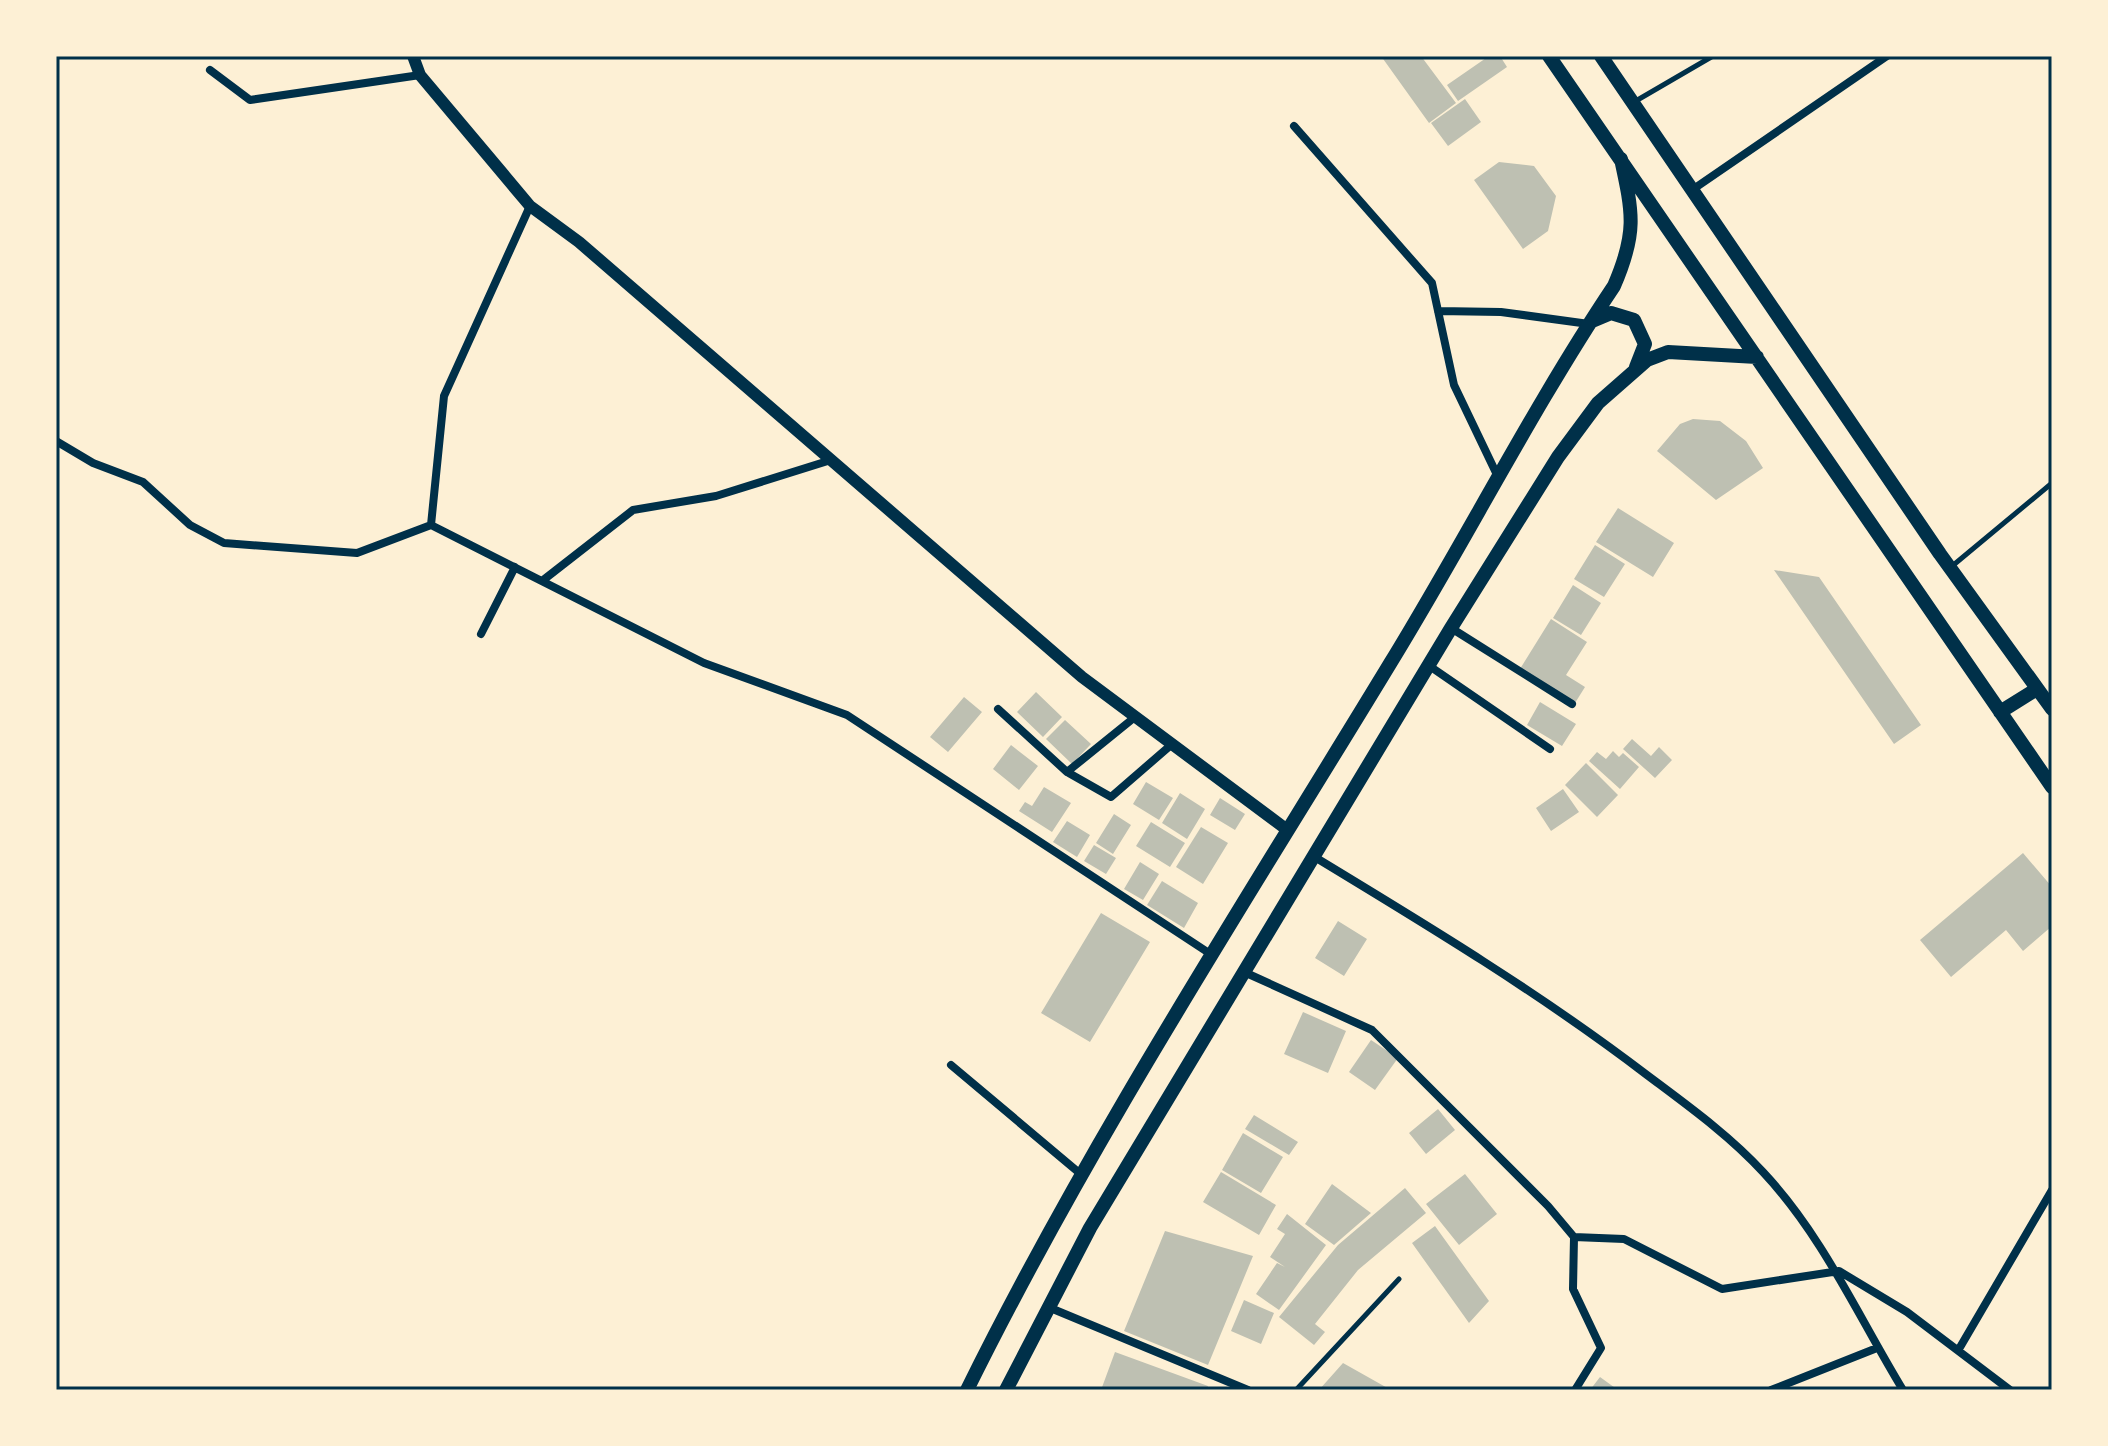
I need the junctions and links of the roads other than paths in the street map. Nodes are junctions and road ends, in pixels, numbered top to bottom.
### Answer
1 (413, 56) edge
2 (1549, 56) edge
3 (1601, 56) edge
4 (1713, 56) edge
5 (1887, 56) edge
6 (210, 70) dead end
7 (420, 75) junction
8 (1633, 103) junction
9 (1294, 126) dead end
10 (1621, 159) junction
11 (1692, 190) junction
12 (530, 206) junction
13 (1438, 311) junction
14 (1589, 324) junction
15 (1757, 357) junction
16 (1635, 368) junction
17 (56, 441) edge
18 (831, 460) junction
19 (1499, 480) junction
20 (2052, 483) edge
21 (431, 525) junction
22 (515, 567) junction
23 (1951, 568) junction
24 (542, 581) junction
25 (1451, 628) junction
26 (481, 634) dead end
27 (1428, 665) junction
28 (2037, 689) junction
29 (1572, 704) dead end
30 (998, 709) dead end
31 (2052, 709) edge
32 (2000, 712) junction
33 (1135, 717) junction
34 (1171, 745) junction
35 (1550, 749) dead end
36 (1067, 772) junction
37 (2052, 787) edge
38 (1286, 829) junction
39 (1313, 856) junction
40 (1212, 955) junction
41 (1244, 972) junction
42 (951, 1065) dead end
43 (1083, 1176) junction
44 (2052, 1190) edge
45 (1574, 1237) junction
46 (1839, 1271) junction
47 (1399, 1279) dead end
48 (1048, 1307) junction
49 (1877, 1348) junction
50 (1959, 1349) junction
51 (967, 1390) edge
52 (1006, 1390) edge
53 (1248, 1390) edge
54 (1296, 1390) edge
55 (1575, 1390) edge
56 (1771, 1390) edge
57 (1903, 1390) edge
58 (2010, 1390) edge

1 - 7 street
2 - 10 main road
3 - 8 main road
4 - 8 lane
5 - 11 street
6 - 7 street
7 - 12 street
8 - 11 main road
9 - 13 street
10 - 14 main road
10 - 15 main road
11 - 23 main road
12 - 18 street
12 - 21 street
13 - 14 street
13 - 19 street
14 - 16 main road
14 - 19 main road
15 - 16 main road
15 - 32 main road
16 - 25 main road
17 - 21 street
18 - 24 street
18 - 33 street
19 - 38 main road
20 - 23 lane
21 - 22 street
22 - 24 street
22 - 26 street
23 - 28 main road
24 - 40 street
25 - 27 main road
25 - 29 street
27 - 35 street
27 - 39 main road
28 - 31 main road
28 - 32 main road
30 - 36 street
32 - 37 main road
33 - 34 street
33 - 36 street
34 - 36 street
34 - 38 street
38 - 40 main road
39 - 41 main road
39 - 46 street
40 - 43 main road
41 - 45 street
41 - 48 main road
42 - 43 street
43 - 51 main road
44 - 50 street
45 - 46 street
45 - 55 street
46 - 49 street
46 - 50 street
47 - 54 lane
48 - 52 main road
48 - 53 street
49 - 56 street
49 - 57 street
50 - 58 street

